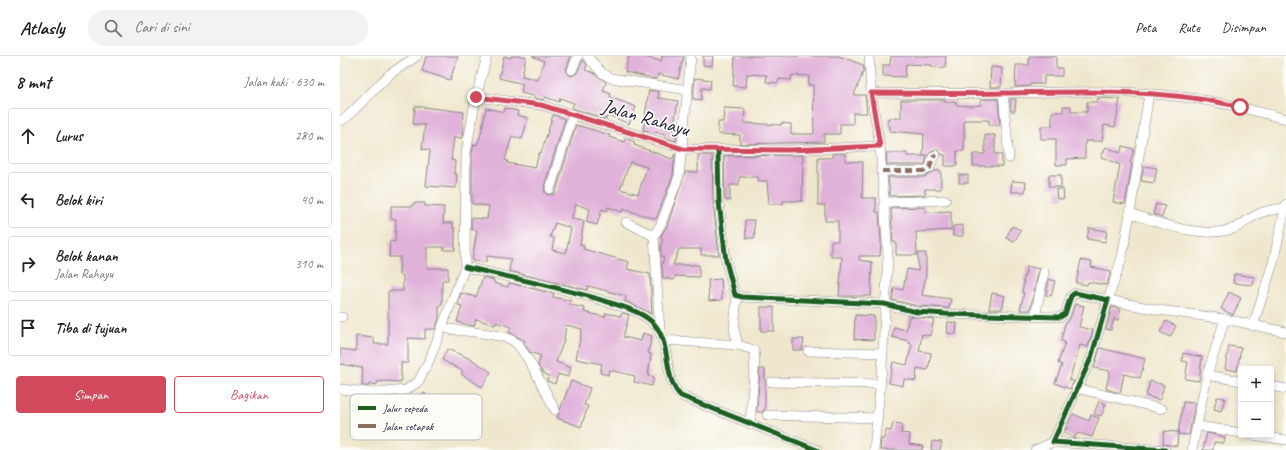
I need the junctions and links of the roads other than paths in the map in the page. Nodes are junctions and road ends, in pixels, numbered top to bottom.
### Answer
1 (417, 56) edge
2 (487, 56) edge
3 (578, 56) edge
4 (586, 56) edge
5 (691, 56) edge
6 (868, 56) edge
7 (572, 70) dead end
8 (688, 90) junction
9 (871, 93) junction
10 (1003, 93) junction
11 (1149, 94) junction
12 (476, 97) junction
13 (574, 114) junction
14 (1286, 119) edge
15 (340, 121) edge
16 (880, 146) junction
17 (683, 149) junction
18 (718, 151) junction
19 (936, 156) dead end
20 (1009, 158) dead end
21 (882, 171) junction
22 (550, 189) dead end
23 (946, 200) dead end
24 (885, 202) junction
25 (1286, 206) edge
26 (1130, 213) junction
27 (626, 222) dead end
28 (654, 236) junction
29 (465, 267) junction
30 (1044, 272) dead end
31 (737, 296) junction
32 (1108, 300) junction
33 (884, 304) junction
34 (1035, 317) junction
35 (1225, 319) junction
36 (1254, 326) junction
37 (442, 328) junction
38 (1286, 332) edge
39 (662, 336) junction
40 (738, 345) junction
41 (808, 352) dead end
42 (883, 353) junction
43 (1207, 375) junction
44 (1238, 380) edge
45 (771, 382) dead end
46 (881, 384) junction
47 (1274, 387) edge
48 (1076, 388) junction
49 (340, 389) edge
50 (1286, 389) edge
51 (1162, 409) dead end
52 (555, 410) dead end
53 (767, 415) dead end
54 (878, 418) junction
55 (750, 424) junction
56 (1198, 426) junction
57 (1238, 433) edge
58 (1273, 438) edge
59 (1286, 440) edge
60 (1053, 442) junction
61 (814, 449) edge
62 (874, 450) edge
63 (1035, 450) edge
64 (1165, 450) edge
65 (1192, 450) edge

1 - 15 street
2 - 12 street
3 - 7 street
4 - 8 street
5 - 8 street
6 - 9 street
8 - 17 street
9 - 10 street
9 - 16 street
10 - 11 street
10 - 20 street
11 - 14 street
11 - 26 street
12 - 13 street, Jalan Rahayu
12 - 29 street
13 - 17 street, Jalan Rahayu
13 - 22 street
16 - 18 street, Jalan Rahayu
16 - 21 street
17 - 18 street, Jalan Rahayu
17 - 28 street
18 - 31 street
19 - 21 street
21 - 24 street
23 - 24 street
24 - 33 street
25 - 26 street
25 - 36 street
26 - 32 street
27 - 28 street
28 - 39 street
29 - 37 street
29 - 39 street
30 - 34 street
31 - 33 street
31 - 40 street
32 - 34 street
32 - 35 street
32 - 48 street
33 - 34 street
33 - 42 street
35 - 36 street
35 - 43 street
36 - 38 street
37 - 49 street
37 - 52 street
39 - 40 street
39 - 55 street
40 - 55 street
41 - 42 street
42 - 46 street
43 - 44 street
43 - 56 street
45 - 46 street
46 - 54 street
47 - 50 street
48 - 51 street
48 - 60 street
53 - 54 street
54 - 62 street
55 - 61 street
56 - 57 street
56 - 65 street
58 - 59 street
60 - 63 street
60 - 64 street

